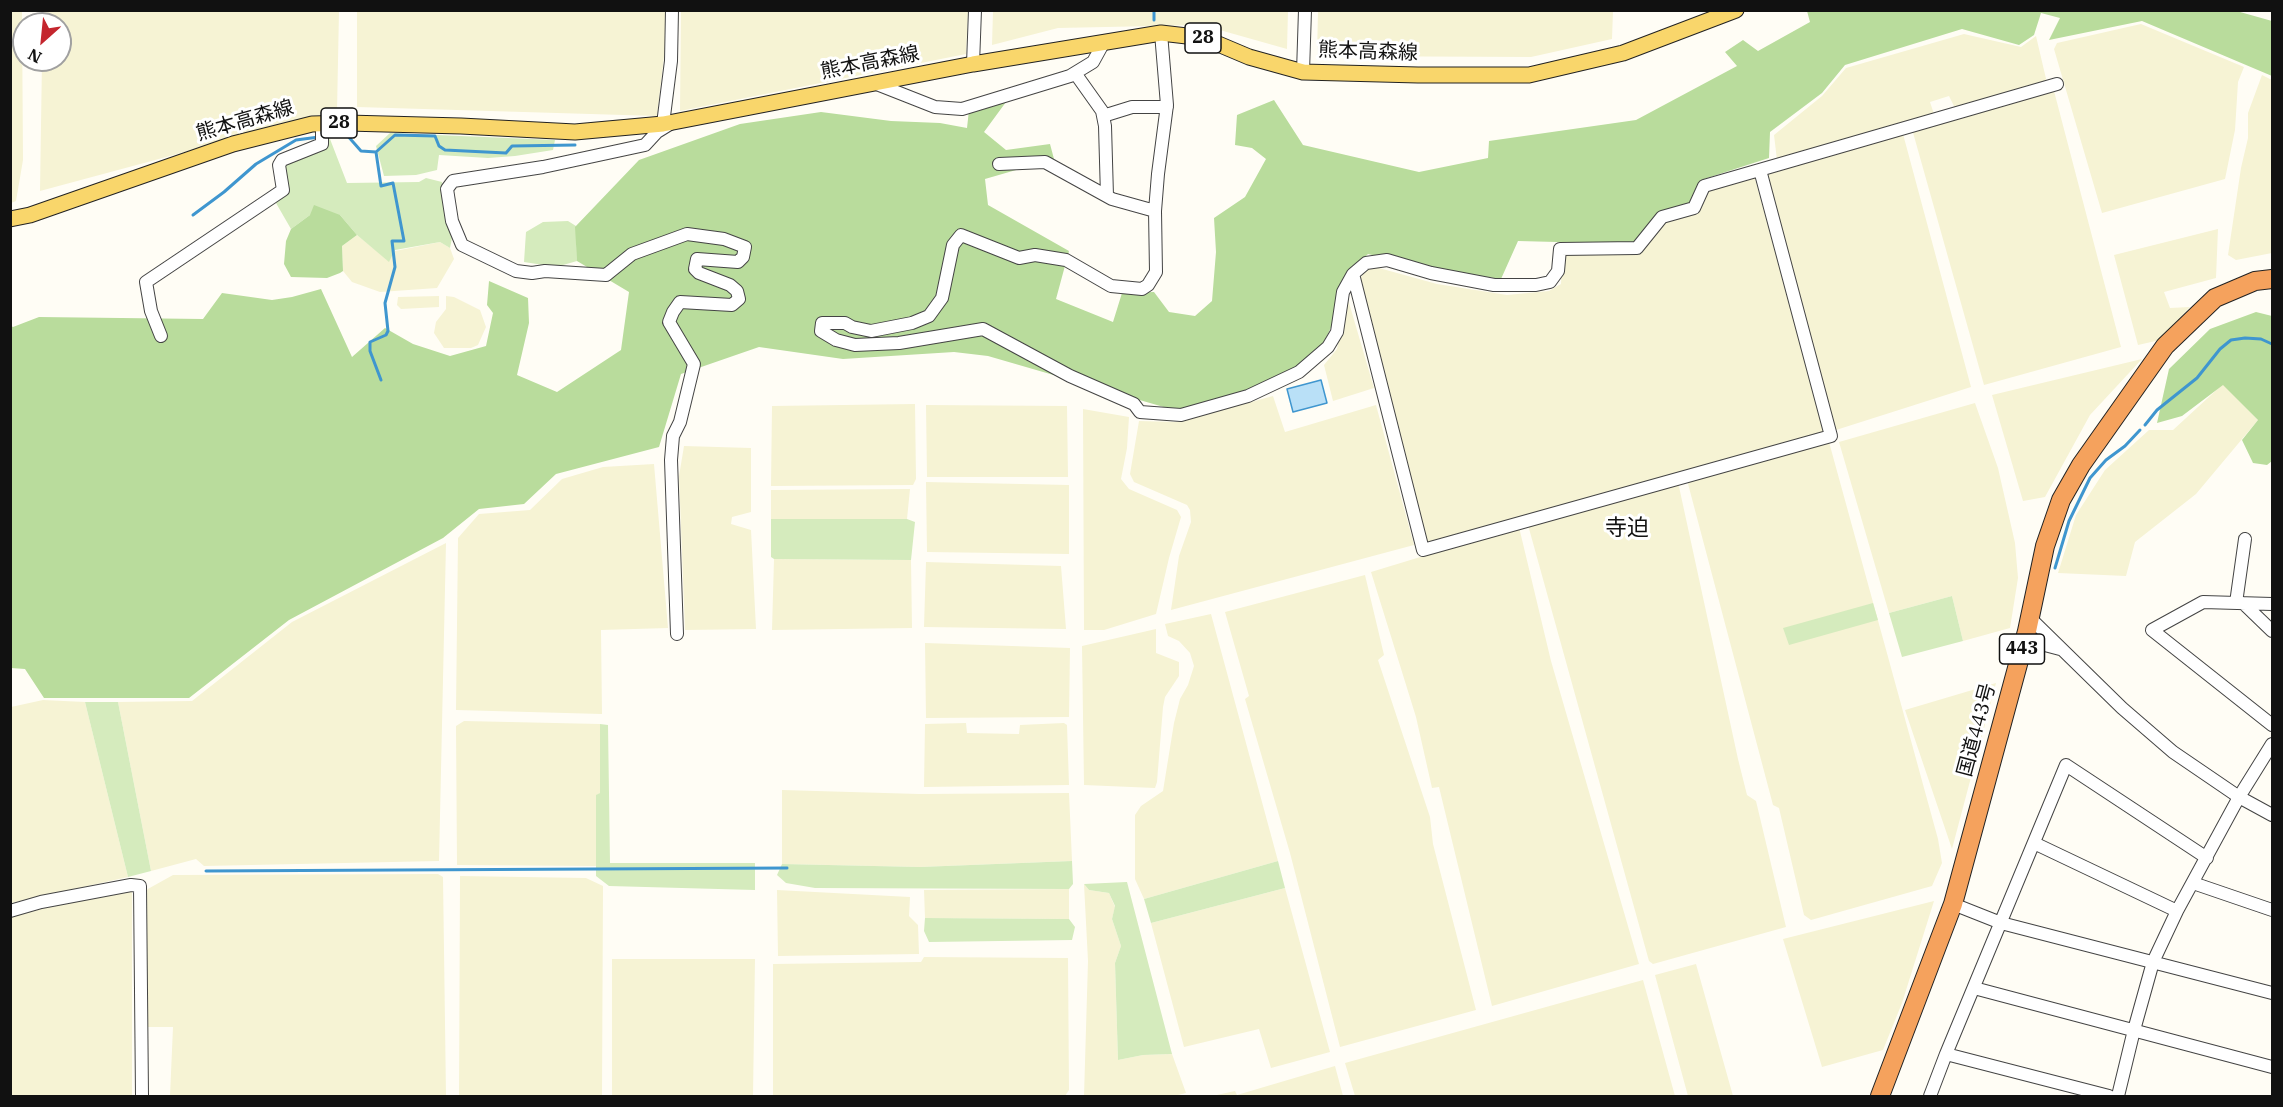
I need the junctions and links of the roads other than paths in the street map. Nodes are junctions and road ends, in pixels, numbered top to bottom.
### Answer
1 (672, 10) edge
2 (975, 10) edge
3 (1305, 10) edge
4 (1736, 10) edge
5 (1161, 33) junction
6 (1104, 42) junction
7 (973, 64) junction
8 (1303, 72) junction
9 (1075, 73) junction
10 (874, 83) junction
11 (2057, 84) dead end
12 (1167, 107) junction
13 (1103, 116) junction
14 (668, 123) junction
15 (322, 124) junction
16 (999, 164) dead end
17 (1760, 170) junction
18 (1107, 196) junction
19 (1155, 211) junction
20 (10, 219) edge
21 (1353, 274) junction
22 (2272, 279) edge
23 (161, 336) dead end
24 (2245, 539) dead end
25 (2240, 603) junction
26 (2272, 604) edge
27 (2030, 618) junction
28 (2272, 631) edge
29 (677, 634) dead end
30 (2062, 649) junction
31 (2020, 657) junction
32 (2272, 725) edge
33 (2272, 744) edge
34 (2239, 797) junction
35 (2272, 815) edge
36 (2034, 843) junction
37 (2207, 858) junction
38 (2193, 883) junction
39 (1953, 904) junction
40 (10, 910) edge
41 (2272, 910) edge
42 (2177, 911) junction
43 (2001, 923) junction
44 (2153, 962) junction
45 (1974, 988) junction
46 (2272, 993) edge
47 (2134, 1030) junction
48 (1946, 1054) junction
49 (2272, 1067) edge
50 (142, 1096) edge
51 (1880, 1096) edge
52 (1930, 1096) edge
53 (2109, 1096) edge
54 (2118, 1096) edge

1 - 14 street
2 - 7 street
3 - 8 street
4 - 8 main road, 熊本高森線 / 28
5 - 6 main road, 熊本高森線 / 28
5 - 8 main road, 熊本高森線 / 28
5 - 12 street
6 - 7 main road, 熊本高森線 / 28
6 - 9 street
7 - 10 main road, 熊本高森線 / 28
9 - 10 street
9 - 13 street
10 - 14 main road, 熊本高森線 / 28
11 - 17 street
12 - 13 street
12 - 19 street
13 - 18 street
14 - 15 main road, 熊本高森線 / 28
14 - 29 street
15 - 20 main road, 熊本高森線 / 28
15 - 23 street
16 - 18 street
17 - 21 street
17 - 21 street
18 - 19 street
19 - 21 street
22 - 27 highway, 国道443号 / 443
24 - 25 street
25 - 26 street
25 - 28 street
25 - 32 street
27 - 30 street
27 - 31 highway, 国道443号 / 443
30 - 31 street
30 - 34 street
31 - 39 highway, 国道443号 / 443
33 - 34 street
34 - 35 street
34 - 37 street
36 - 37 street
36 - 42 street
36 - 43 street
37 - 38 street
38 - 41 street
38 - 42 street
39 - 43 street
39 - 51 highway, 国道443号 / 443
40 - 50 street
42 - 44 street
43 - 44 street
43 - 45 street
44 - 46 street
44 - 47 street
45 - 47 street
45 - 48 street
47 - 49 street
47 - 54 street
48 - 52 street
48 - 53 street

